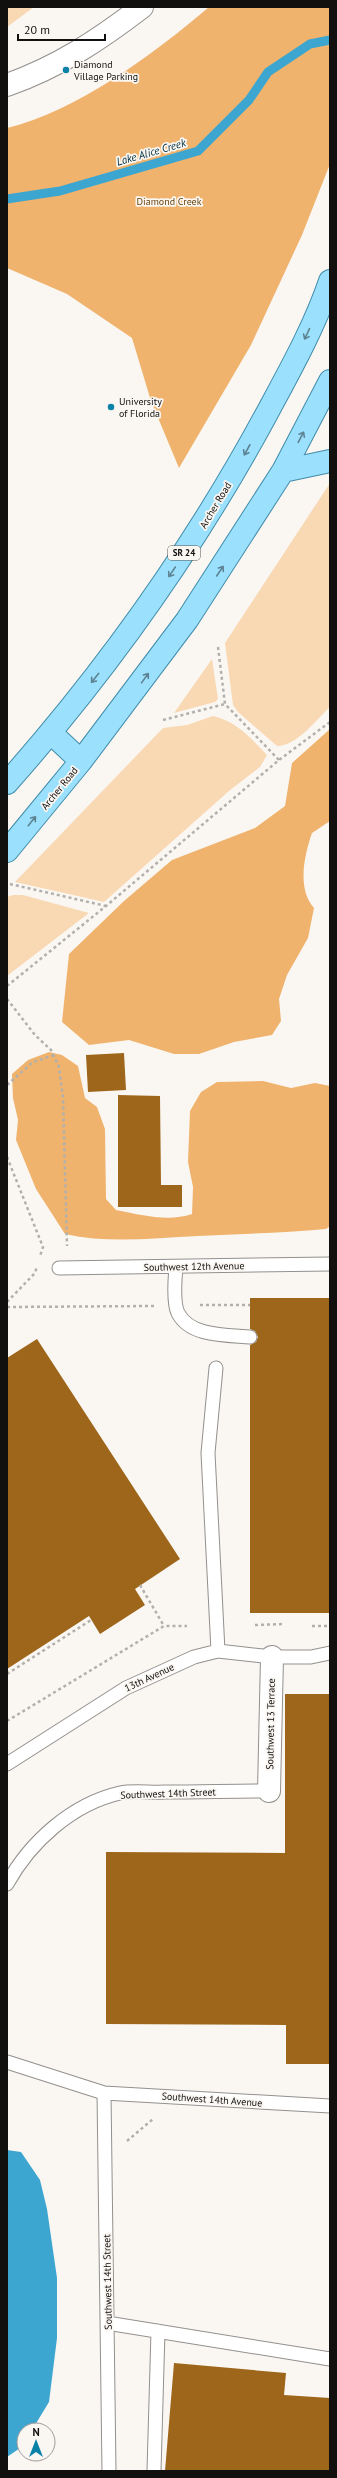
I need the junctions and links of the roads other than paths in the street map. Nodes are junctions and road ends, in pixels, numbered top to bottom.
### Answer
1 (142, 7) edge
2 (7, 85) edge
3 (328, 290) edge
4 (330, 381) edge
5 (330, 461) edge
6 (283, 471) junction
7 (52, 733) junction
8 (81, 761) junction
9 (7, 783) edge
10 (7, 851) edge
11 (330, 1264) edge
12 (176, 1266) junction
13 (63, 1268) road end
14 (250, 1337) dead end
15 (216, 1368) dead end
16 (218, 1651) junction
17 (330, 1653) edge
18 (311, 1656) junction
19 (272, 1657) junction
20 (330, 1660) edge
21 (7, 1764) edge
22 (269, 1791) joint
23 (7, 1884) edge
24 (7, 2062) edge
25 (104, 2093) junction
26 (326, 2107) edge
27 (107, 2323) junction
28 (158, 2331) junction
29 (330, 2359) edge
30 (109, 2471) edge
31 (154, 2471) edge

1 - 2 street
3 -> 7 main road, Archer Road / SR 24
6 -> 4 main road, Archer Road
5 - 6 main road
8 -> 6 main road, Archer Road
7 - 8 main road
7 - 9 main road, Archer Road / SR 24
10 -> 8 main road, Archer Road
11 - 12 lane, Southwest 12th Avenue
12 - 13 lane, Southwest 12th Avenue
12 - 14 lane
15 - 16 lane
16 - 19 lane, 13th Avenue
16 - 21 lane, 13th Avenue
17 - 18 lane, 13th Avenue
18 - 19 lane, 13th Avenue
18 - 20 lane, 13th Avenue
19 - 22 street, Southwest 13 Terrace
22 - 23 lane, Southwest 14th Street
24 - 25 lane, Southwest 14th Avenue
25 - 26 lane, Southwest 14th Avenue
25 - 27 lane, Southwest 14th Street
27 - 28 lane
27 - 30 lane, Southwest 14th Street
28 - 29 lane
28 - 31 lane

